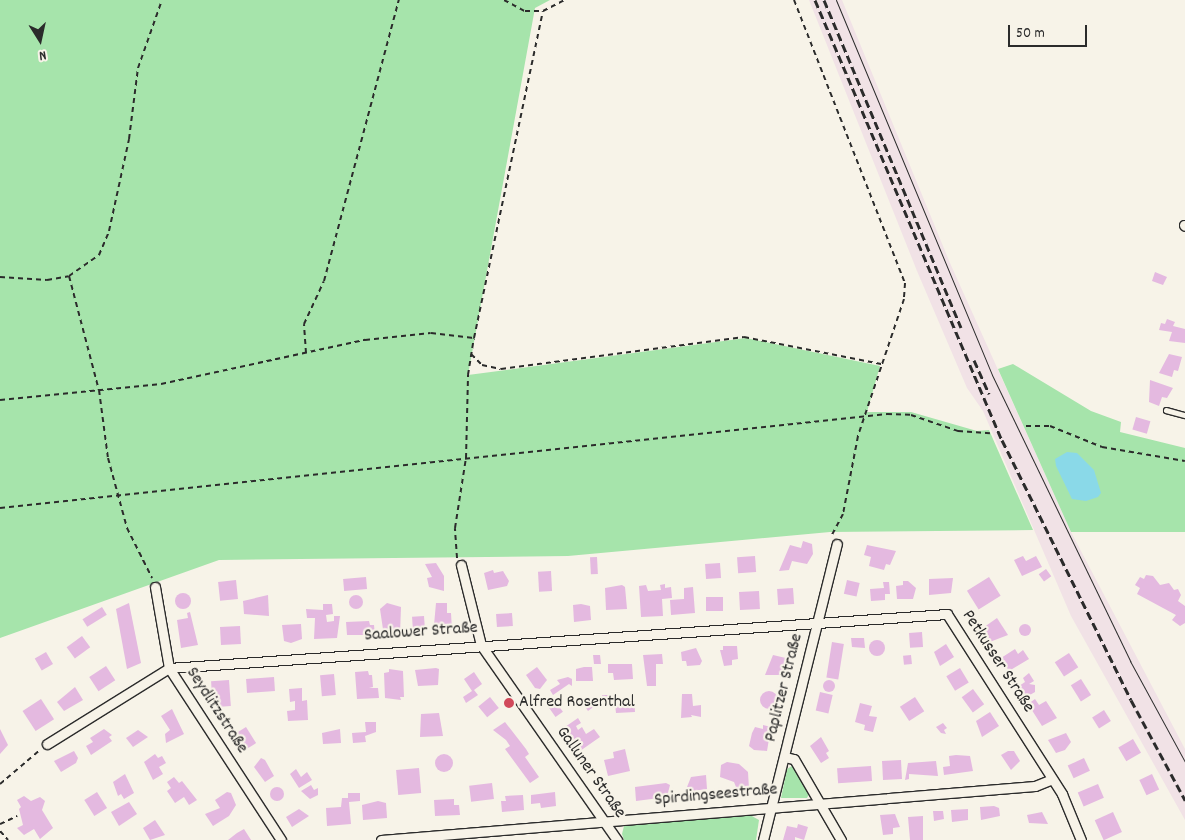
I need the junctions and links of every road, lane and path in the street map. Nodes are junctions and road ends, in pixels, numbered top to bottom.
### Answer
1 (162, 0) edge
2 (399, 0) edge
3 (504, 0) edge
4 (565, 0) edge
5 (794, 0) edge
6 (543, 11) junction
7 (68, 276) junction
8 (0, 277) edge
9 (474, 338) junction
10 (306, 353) junction
11 (471, 354) junction
12 (882, 364) junction
13 (99, 390) junction
14 (0, 400) edge
15 (1166, 410) dead end
16 (1185, 415) edge
17 (864, 417) junction
18 (1026, 426) dead end
19 (990, 434) dead end
20 (466, 458) junction
21 (1185, 461) edge
22 (120, 494) junction
23 (0, 508) edge
24 (837, 544) joint
25 (460, 565) joint
26 (155, 587) joint
27 (818, 622) junction
28 (481, 645) junction
29 (169, 668) junction
30 (47, 744) joint
31 (785, 757) junction
32 (1052, 779) junction
33 (0, 784) edge
34 (820, 804) junction
35 (771, 808) junction
36 (17, 816) dead end
37 (604, 822) junction
38 (0, 824) edge
39 (0, 831) edge
40 (8, 840) edge
41 (280, 840) edge
42 (381, 840) edge
43 (617, 840) edge
44 (764, 840) edge
45 (841, 840) edge
46 (1081, 840) edge

1 - 7 path
2 - 10 path
3 - 6 path
4 - 6 path
5 - 12 path
6 - 9 path
7 - 8 path
7 - 13 path
9 - 10 path
9 - 11 path
10 - 13 path
11 - 12 path
11 - 20 path
12 - 17 path
13 - 14 path
13 - 22 path
15 - 16 lane
17 - 19 path
17 - 20 path
17 - 24 path
18 - 21 path
20 - 22 path
20 - 25 path
22 - 23 path
22 - 26 path
24 - 27 street, Paplitzer Straße
25 - 28 street, Galluner Straße
26 - 29 street, Seydlitzstraße
27 - 28 street, Saalower Straße
27 - 31 street, Paplitzer Straße
27 - 32 street, Petkusser Straße
28 - 29 street, Saalower Straße
28 - 37 street, Galluner Straße
29 - 30 street, Saalower Straße
29 - 41 street, Seydlitzstraße
30 - 33 path
31 - 34 street
31 - 35 street, Paplitzer Straße
32 - 34 street, Spirdingseestraße
32 - 46 street, Petkusser Straße
34 - 35 street, Spirdingseestraße
34 - 45 street
35 - 37 street, Spirdingseestraße
35 - 44 street, Paplitzer Straße
36 - 38 path
37 - 42 street, Spirdingseestraße
37 - 43 street, Galluner Straße
39 - 40 path

